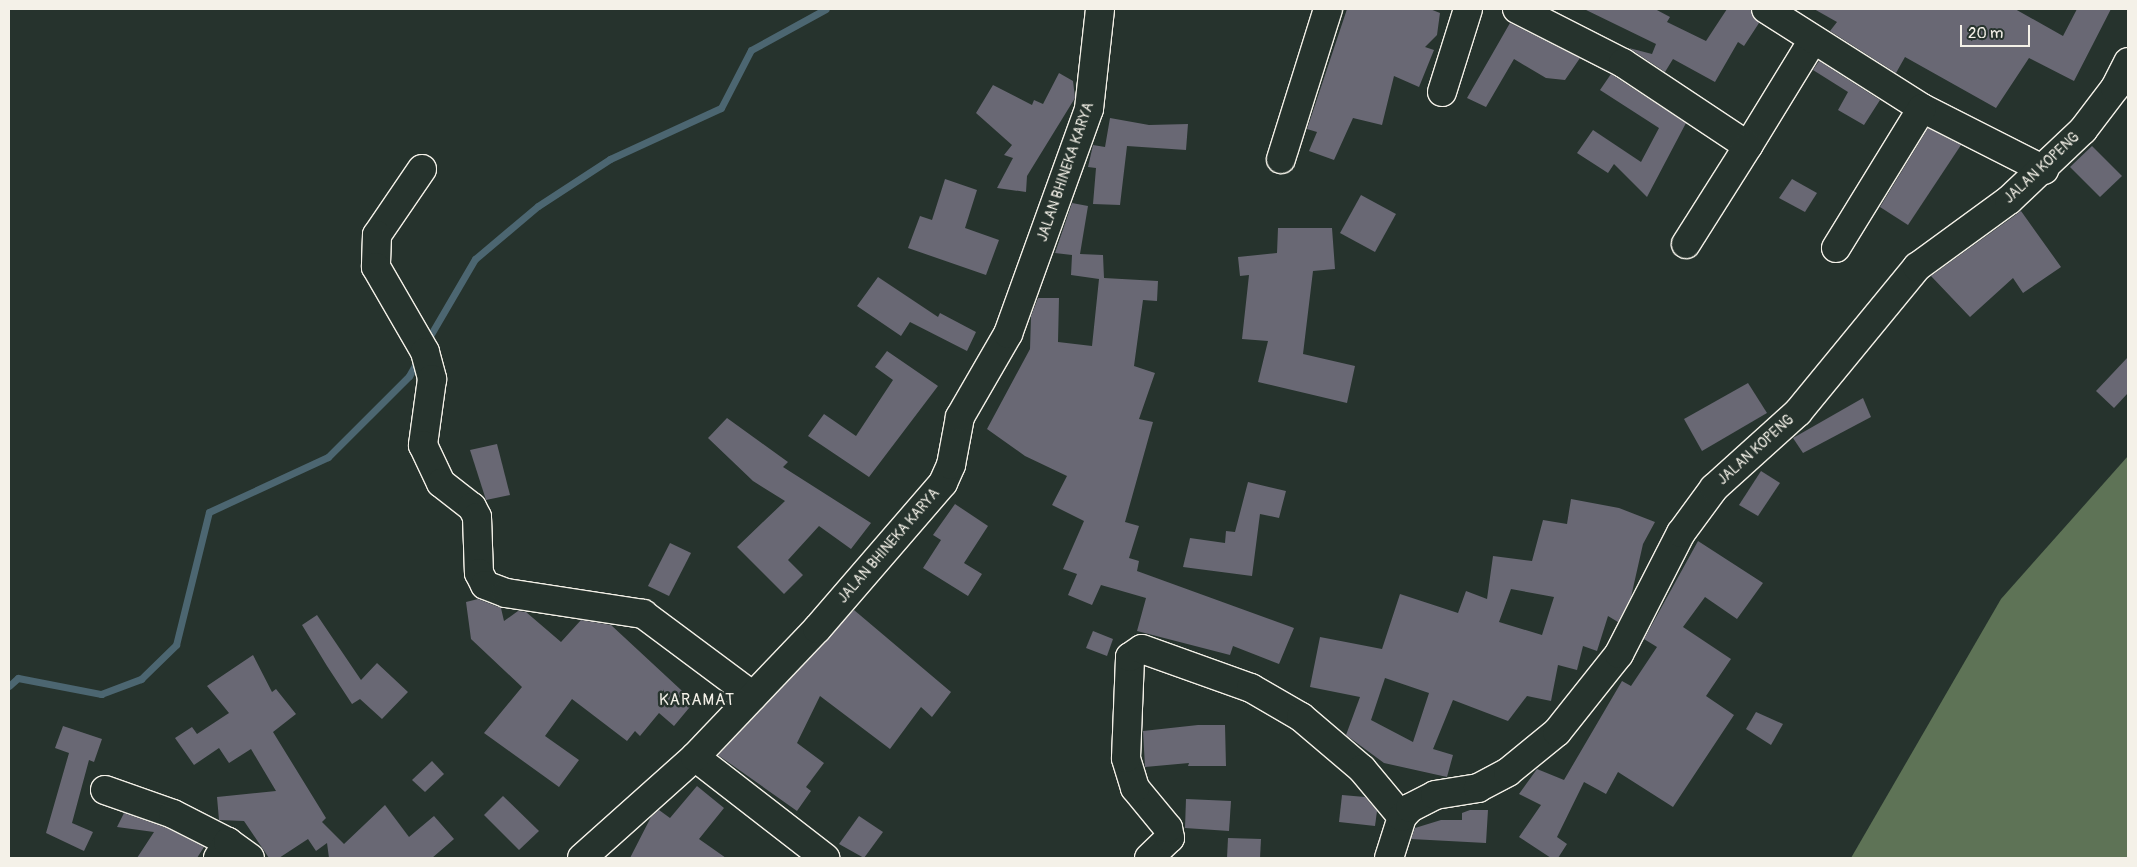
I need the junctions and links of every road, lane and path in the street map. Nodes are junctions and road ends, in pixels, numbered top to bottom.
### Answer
1 (1100, 9) edge
2 (1328, 9) edge
3 (1468, 9) edge
4 (1517, 9) edge
5 (1766, 9) edge
6 (1813, 40) junction
7 (2128, 62) edge
8 (1442, 92) dead end
9 (1922, 108) junction
10 (1748, 146) junction
11 (1281, 158) dead end
12 (422, 170) dead end
13 (2044, 170) junction
14 (1686, 244) dead end
15 (1836, 248) dead end
16 (753, 696) junction
17 (695, 757) junction
18 (105, 790) dead end
19 (1402, 817) junction
20 (223, 850) edge
21 (1163, 854) edge
22 (250, 858) edge
23 (582, 858) edge
24 (825, 858) edge
25 (1389, 858) edge

1 - 16 street, JALAN BHINEKA KARYA
2 - 11 street
3 - 8 street
4 - 10 street
5 - 6 street
6 - 9 street
6 - 10 street
7 - 13 street, JALAN KOPENG
9 - 13 street
9 - 15 street
10 - 14 street
12 - 16 street
13 - 19 street, JALAN KOPENG
16 - 17 street, JALAN BHINEKA KARYA
17 - 23 street, JALAN BHINEKA KARYA
17 - 24 street
18 - 20 street
19 - 21 street
19 - 25 street
20 - 22 street

